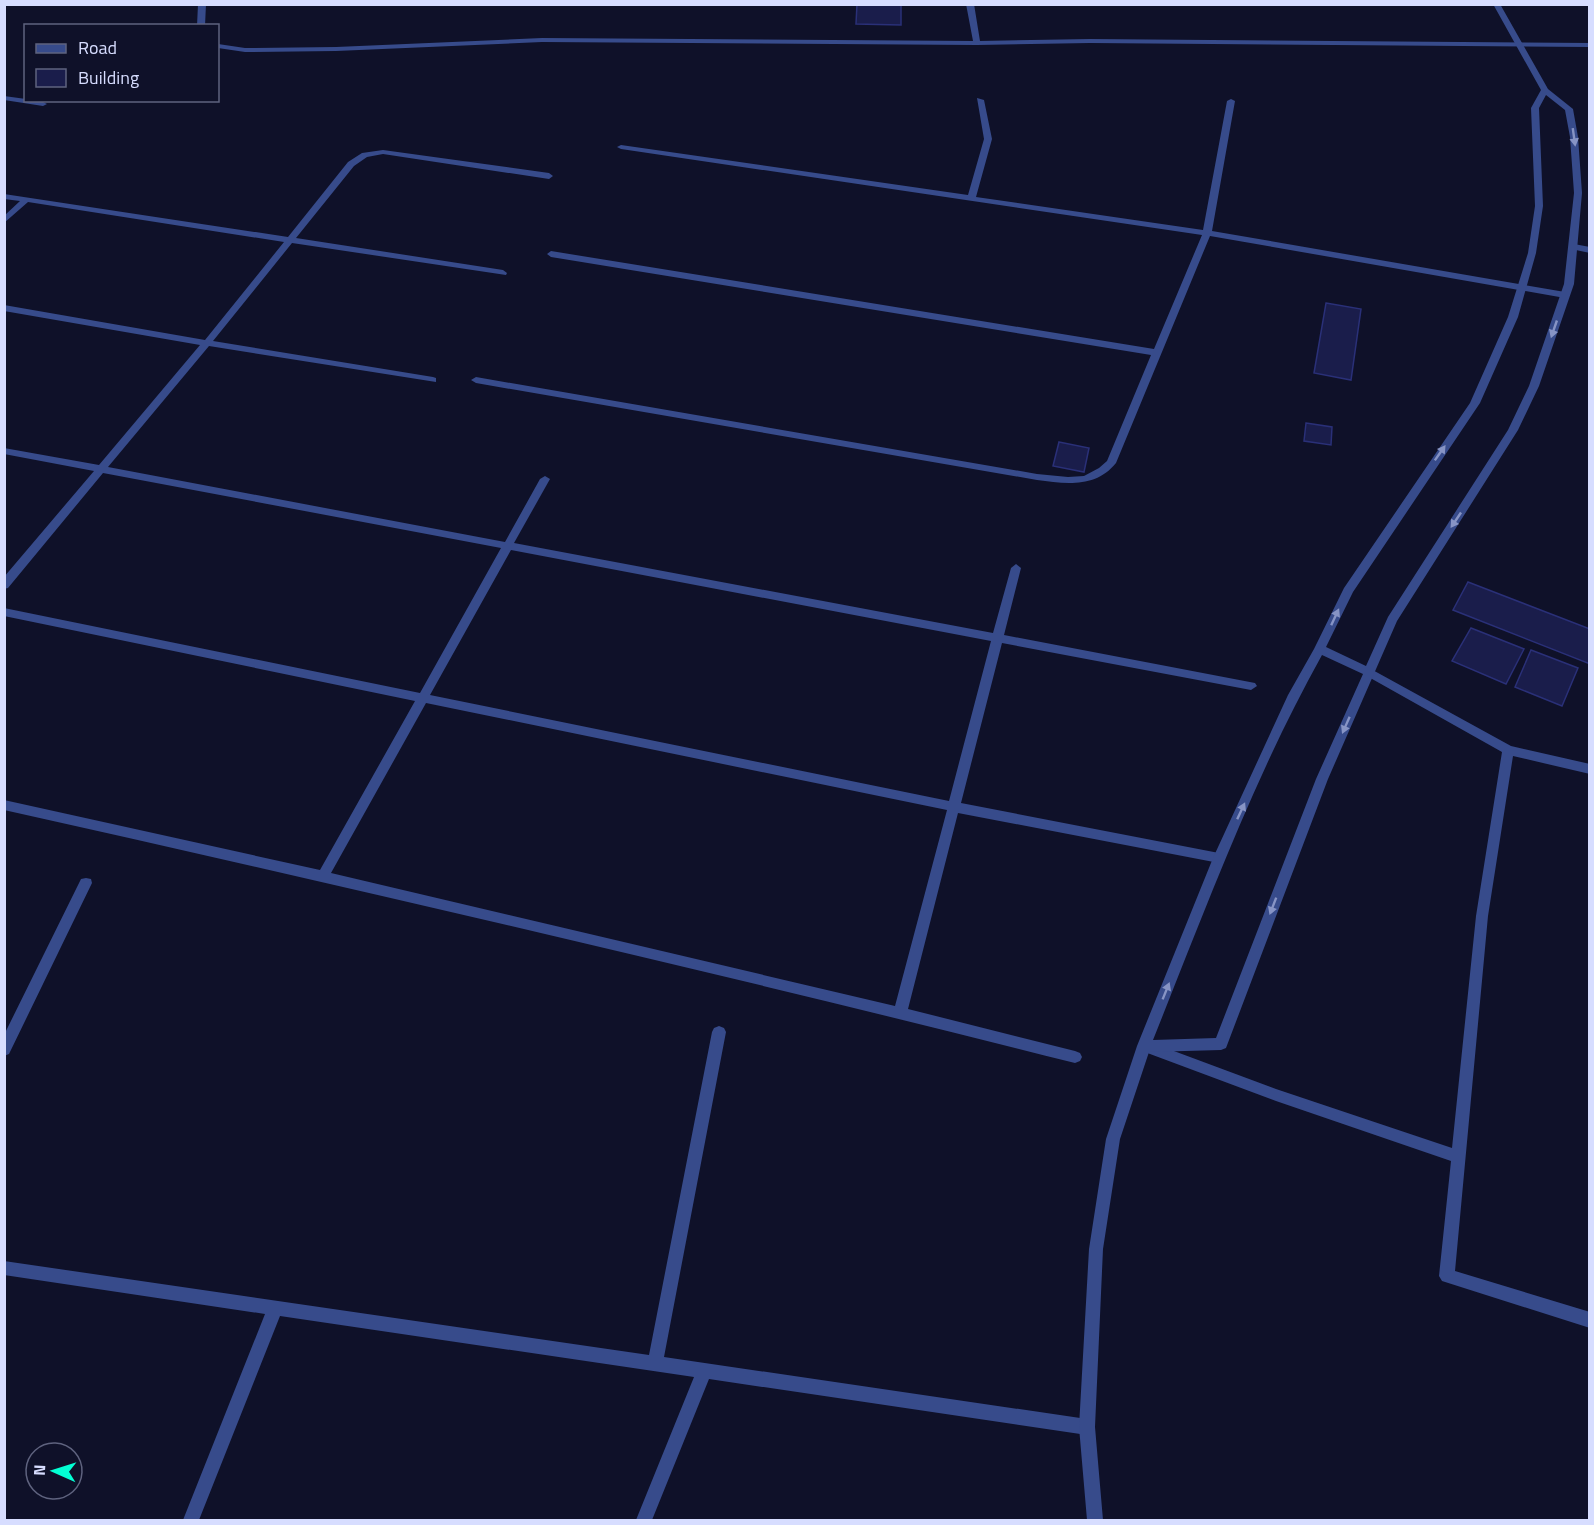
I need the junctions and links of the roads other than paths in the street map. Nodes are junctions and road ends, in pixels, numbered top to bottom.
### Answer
1 (202, 4) edge
2 (970, 4) edge
3 (1496, 4) edge
4 (201, 24) edge
5 (977, 43) junction
6 (1518, 43) junction
7 (1590, 45) edge
8 (219, 46) edge
9 (1545, 90) junction
10 (4, 98) edge
11 (980, 100) dead end
12 (24, 101) edge
13 (1231, 101) dead end
14 (30, 102) edge
15 (43, 104) dead end
16 (621, 147) dead end
17 (549, 176) dead end
18 (4, 196) edge
19 (972, 197) junction
20 (27, 199) junction
21 (4, 221) edge
22 (1207, 233) junction
23 (290, 240) junction
24 (1574, 247) junction
25 (1590, 250) edge
26 (550, 254) dead end
27 (503, 273) dead end
28 (1521, 287) junction
29 (1565, 296) junction
30 (4, 309) edge
31 (207, 343) junction
32 (1158, 353) junction
33 (433, 380) dead end
34 (476, 380) dead end
35 (4, 451) edge
36 (100, 468) junction
37 (545, 479) dead end
38 (507, 545) junction
39 (1016, 568) dead end
40 (4, 585) edge
41 (4, 612) edge
42 (997, 638) junction
43 (1320, 649) junction
44 (1370, 672) junction
45 (1251, 686) dead end
46 (422, 696) junction
47 (1508, 750) junction
48 (1590, 770) edge
49 (4, 805) edge
50 (955, 807) junction
51 (1219, 858) junction
52 (323, 876) junction
53 (86, 883) dead end
54 (900, 1013) junction
55 (719, 1032) dead end
56 (1144, 1046) junction
57 (4, 1050) edge
58 (1075, 1057) dead end
59 (1460, 1157) junction
60 (4, 1268) edge
61 (275, 1308) junction
62 (1590, 1320) edge
63 (655, 1363) junction
64 (705, 1370) junction
65 (1087, 1427) junction
66 (192, 1521) edge
67 (644, 1521) edge
68 (1095, 1521) edge

1 - 4 street
2 - 5 street
3 - 6 street
5 - 6 street
5 - 8 street
6 - 7 street
6 - 9 street
9 -> 24 street
9 - 28 street
10 - 12 street
11 - 19 street
13 - 22 street
14 - 15 street
16 - 19 street
17 - 23 street
18 - 20 street
19 - 22 street
20 - 21 street
20 - 23 street
22 - 28 street
22 - 32 street
23 - 27 street
23 - 31 street
24 - 25 street
24 - 29 street
26 - 32 street
28 - 29 street
43 -> 28 street
29 -> 44 street
30 - 31 street
31 - 33 street
31 - 36 street
32 - 34 street
35 - 36 street
36 - 38 street
36 - 40 street
37 - 38 street
38 - 42 street
38 - 46 street
39 - 42 street
41 - 46 street
42 - 45 street
42 - 50 street
43 - 44 street
51 -> 43 street
44 - 47 street
44 -> 56 street
46 - 50 street
46 - 52 street
47 - 48 street
47 - 59 street
49 - 52 street
50 - 51 street
50 - 54 street
56 -> 51 street
52 - 54 street
53 - 57 street
54 - 58 street
55 - 63 street
56 - 59 street
56 - 65 street
59 - 62 street
60 - 61 street
61 - 63 street
61 - 66 street
63 - 64 street
64 - 65 street
64 - 67 street
65 - 68 street

